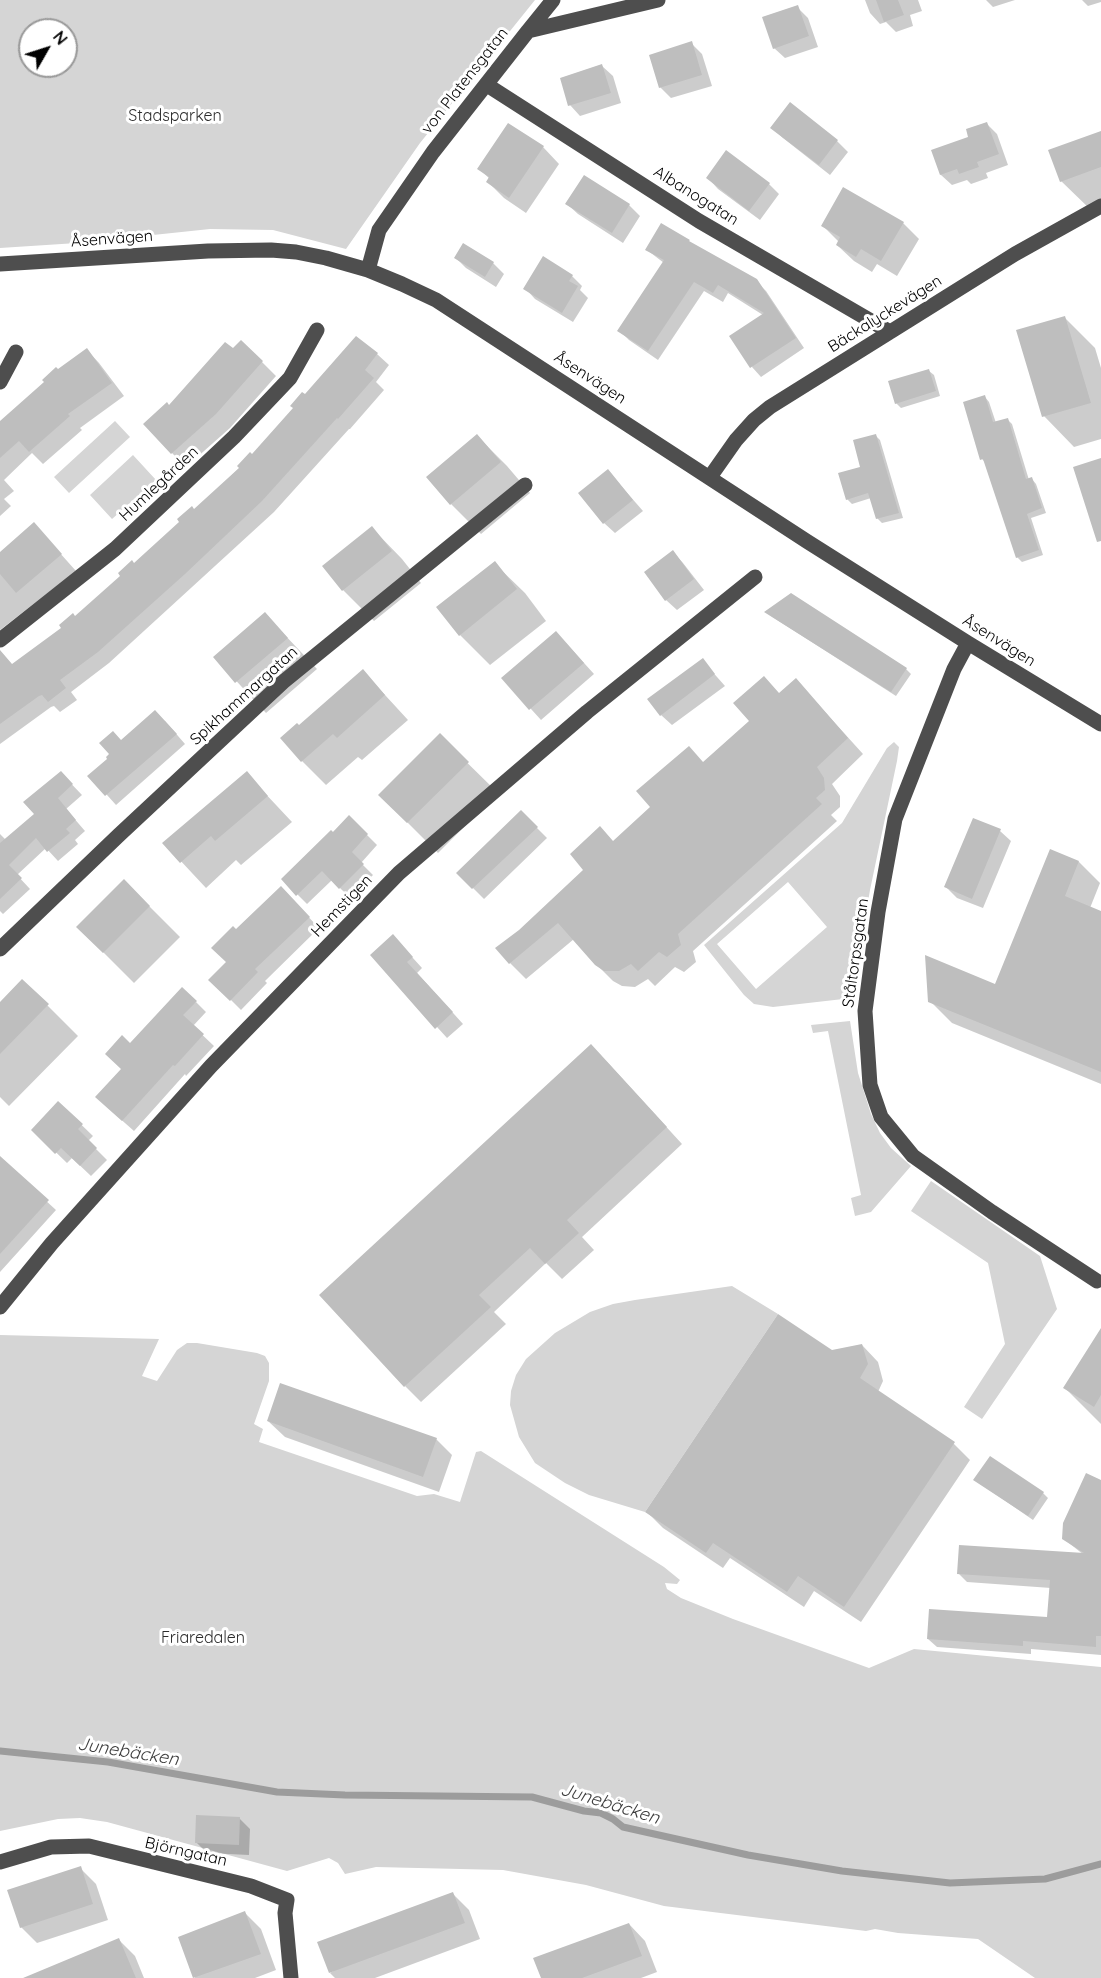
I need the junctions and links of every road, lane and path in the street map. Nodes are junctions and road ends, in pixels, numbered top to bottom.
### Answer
1 (553, 0) edge
2 (658, 0) edge
3 (528, 31) junction
4 (487, 86) junction
5 (1101, 206) edge
6 (0, 264) edge
7 (368, 270) junction
8 (317, 330) dead end
9 (890, 332) junction
10 (16, 352) dead end
11 (0, 382) edge
12 (710, 477) junction
13 (525, 485) dead end
14 (755, 578) dead end
15 (0, 640) edge
16 (968, 643) junction
17 (1101, 724) edge
18 (0, 949) edge
19 (1096, 1281) dead end
20 (0, 1307) edge
21 (0, 1862) edge
22 (291, 1978) edge

1 - 3 street
2 - 3 street, von Platensgatan
3 - 4 street, von Platensgatan
4 - 7 street, von Platensgatan
4 - 9 street, Albanogatan
5 - 9 street, Bäckalyckevägen
6 - 7 street, Åsenvägen
7 - 12 street, Åsenvägen
8 - 15 street, Humlegården
9 - 12 street, Bäckalyckevägen
10 - 11 street
12 - 16 street, Åsenvägen
13 - 18 street, Spikhammargatan
14 - 20 street, Hemstigen
16 - 17 street, Åsenvägen
16 - 19 street, Ståltorpsgatan
21 - 22 street, Björngatan

